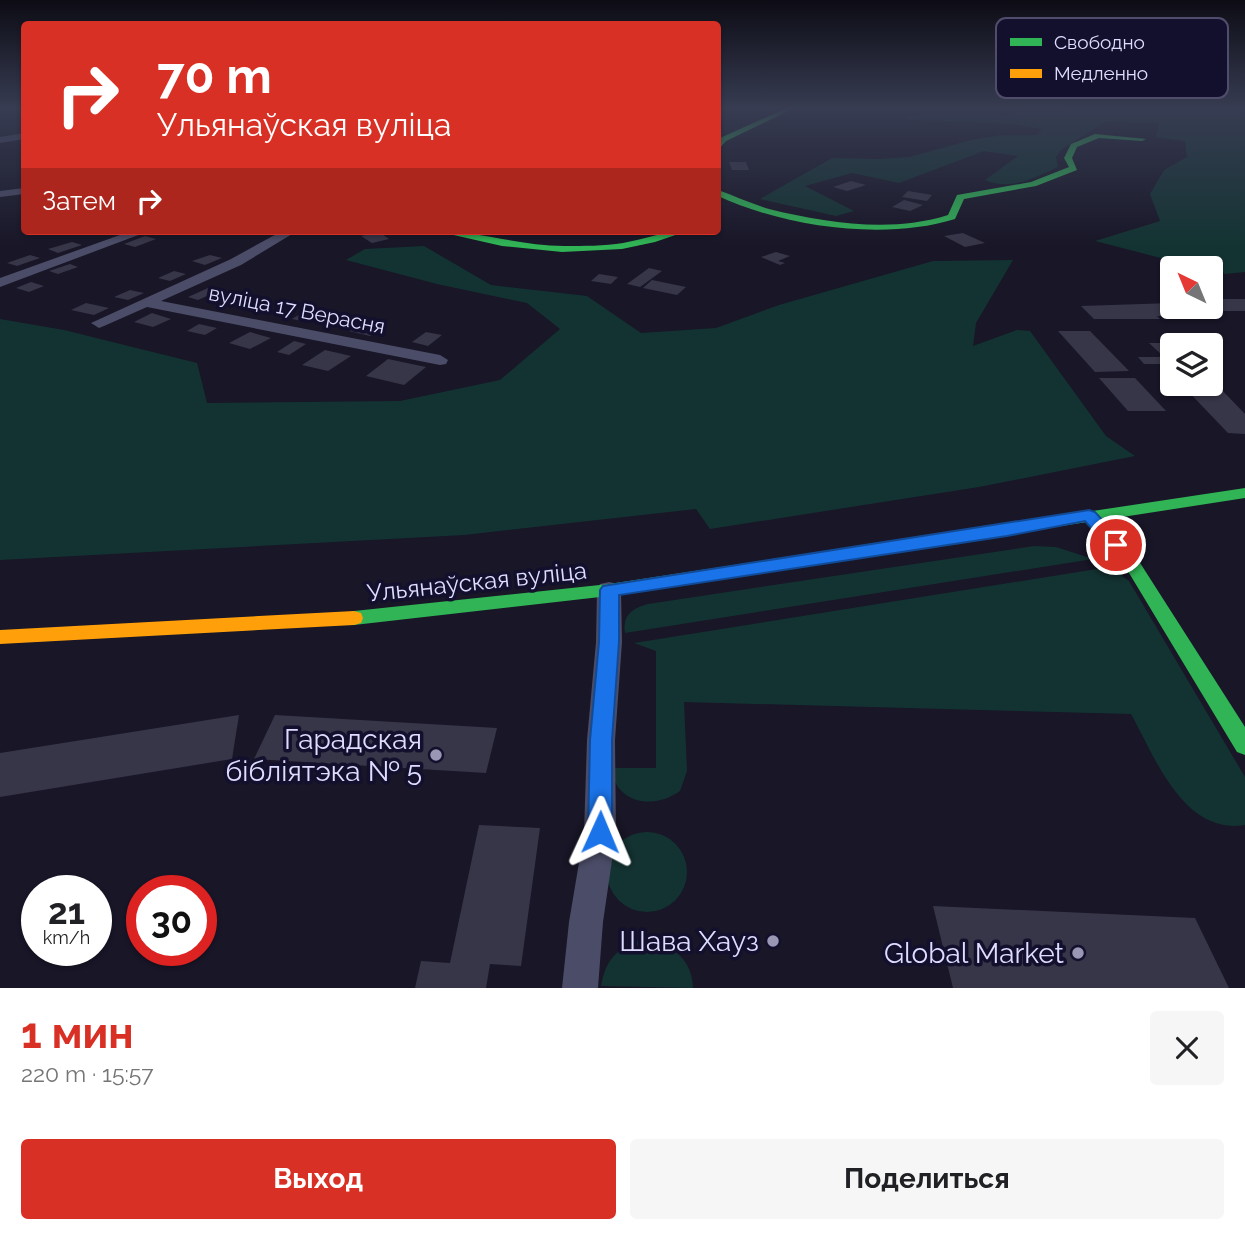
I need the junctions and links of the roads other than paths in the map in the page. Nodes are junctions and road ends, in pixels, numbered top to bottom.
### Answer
1 (1070, 154) edge
2 (21, 191) edge
3 (0, 194) edge
4 (721, 194) edge
5 (132, 235) edge
6 (283, 235) edge
7 (462, 235) edge
8 (670, 235) edge
9 (0, 283) edge
10 (145, 302) junction
11 (100, 323) dead end
12 (440, 360) dead end
13 (1245, 493) edge
14 (1089, 515) junction
15 (610, 590) junction
16 (0, 637) edge
17 (1245, 746) edge
18 (580, 988) edge

1 - 4 street
2 - 3 street
5 - 9 street
6 - 10 street, вуліца 17 Верасня
7 - 8 street
10 - 11 street, вуліца 17 Верасня
10 - 12 street, вуліца 17 Верасня
13 - 14 street, Ульянаўская вуліца
14 - 15 street, Ульянаўская вуліца
14 - 17 street
15 - 16 street, Ульянаўская вуліца
15 - 18 street

